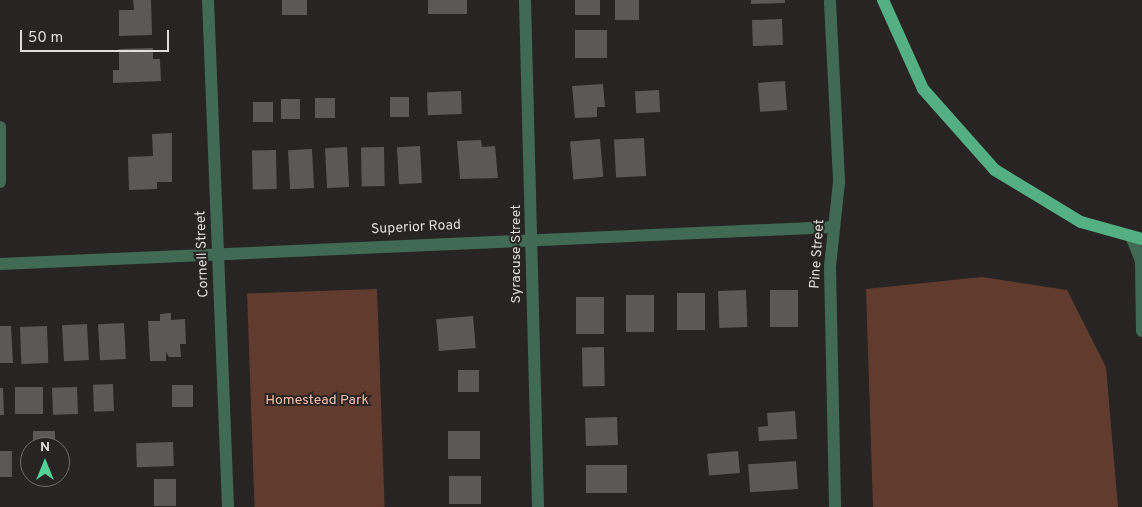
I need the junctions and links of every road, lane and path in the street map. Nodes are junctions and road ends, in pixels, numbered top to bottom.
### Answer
1 (208, 0) edge
2 (525, 0) edge
3 (883, 0) edge
4 (830, 2) dead end
5 (0, 127) edge
6 (0, 182) edge
7 (834, 227) junction
8 (1137, 237) edge
9 (531, 238) junction
10 (218, 252) junction
11 (0, 264) edge
12 (1142, 331) edge
13 (228, 507) edge
14 (538, 507) edge
15 (835, 507) edge

1 - 10 street, Cornell Street
2 - 9 street, Syracuse Street
3 - 8 main road
4 - 7 street, Pine Street
5 - 6 street
7 - 9 street, Superior Road
7 - 15 street, Pine Street
8 - 12 street
9 - 10 street, Superior Road
9 - 14 street, Syracuse Street
10 - 11 street, Superior Road
10 - 13 street, Cornell Street

